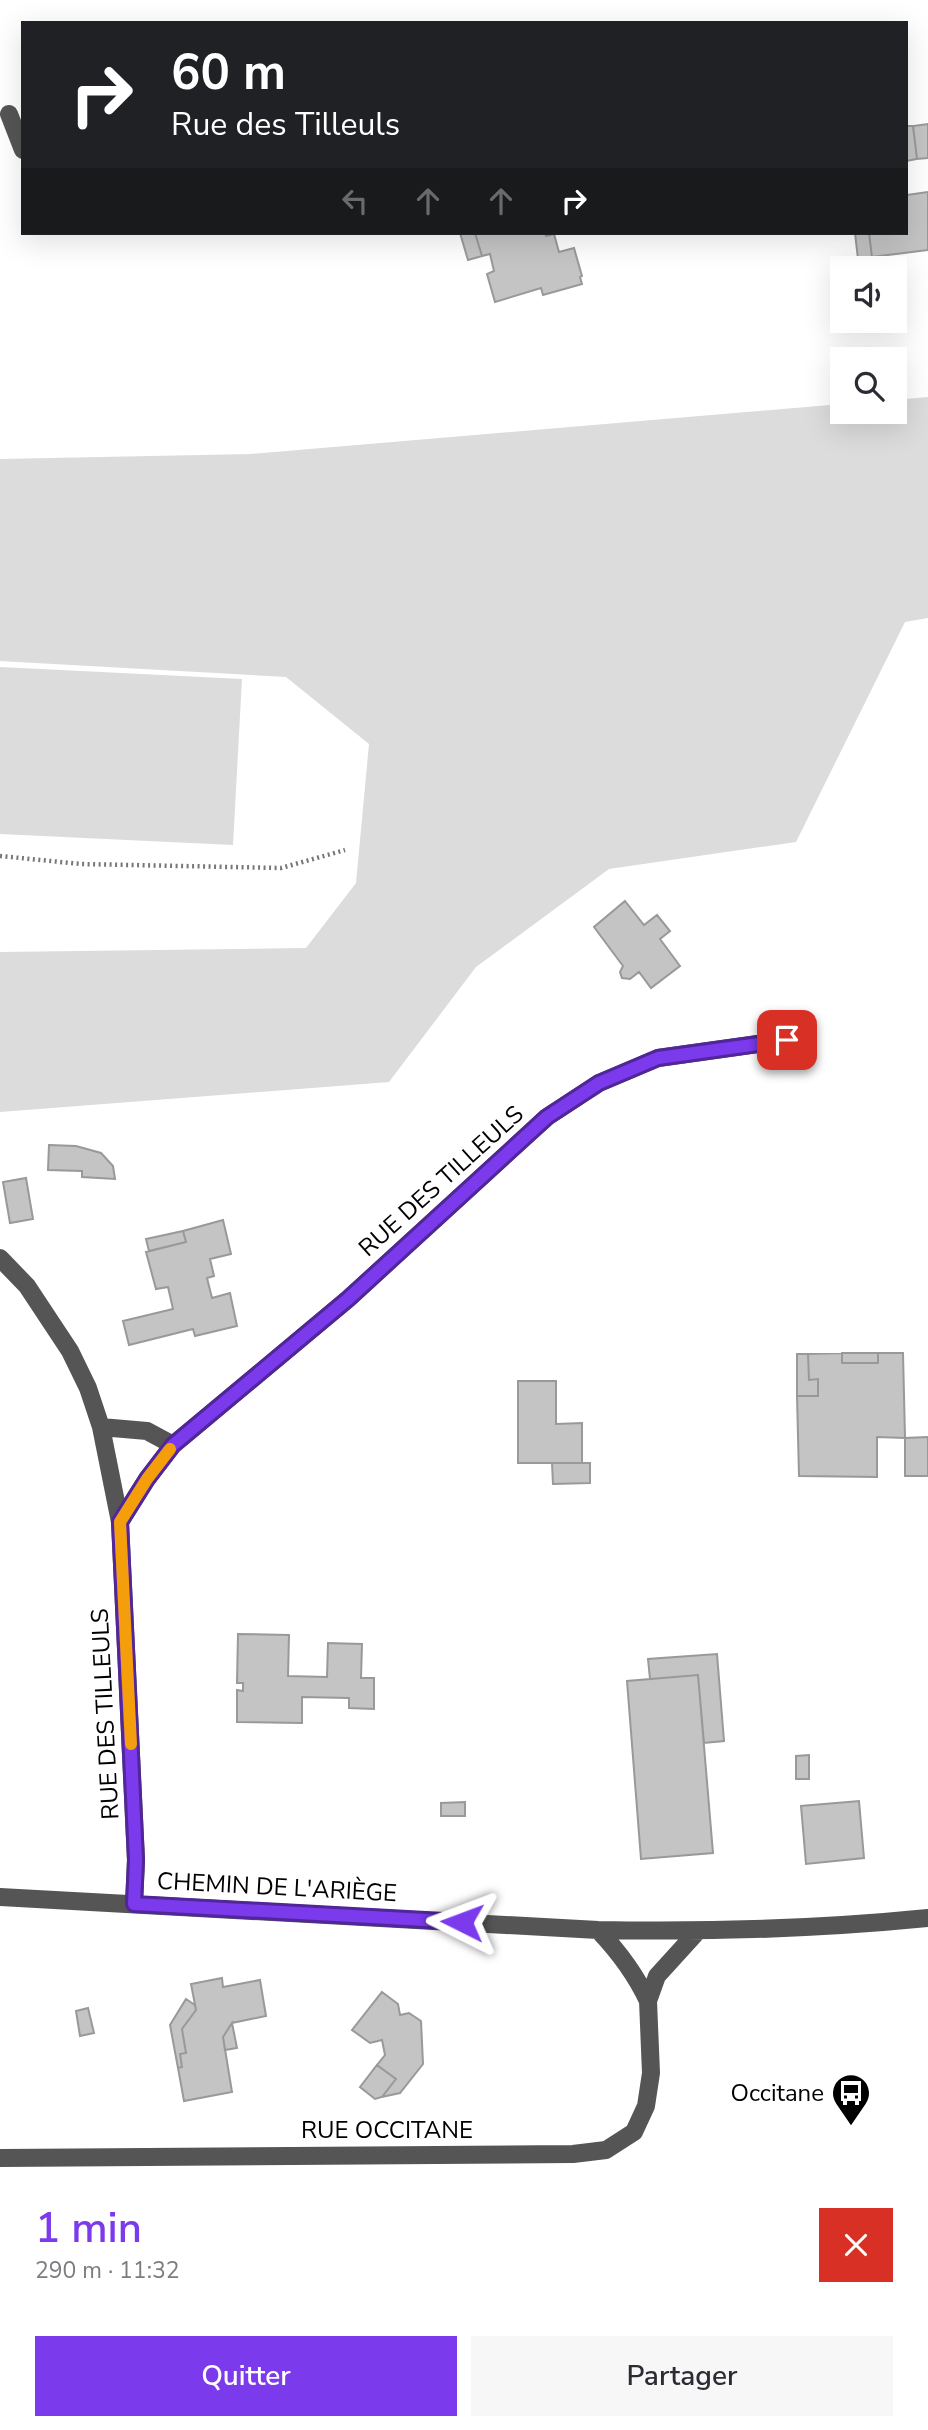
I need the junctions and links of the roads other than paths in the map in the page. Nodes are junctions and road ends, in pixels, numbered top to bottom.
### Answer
1 (9, 114) dead end
2 (21, 145) edge
3 (787, 1040) dead end
4 (0, 1258) edge
5 (101, 1427) junction
6 (173, 1445) junction
7 (120, 1522) junction
8 (0, 1896) edge
9 (134, 1904) junction
10 (928, 1918) edge
11 (598, 1930) junction
12 (697, 1932) junction
13 (648, 2001) junction
14 (0, 2158) edge

1 - 2 street
3 - 6 street, RUE DES TILLEULS
4 - 5 street, RUE DES TILLEULS
5 - 6 street
5 - 7 street, RUE DES TILLEULS
6 - 7 street, RUE DES TILLEULS
7 - 9 street, RUE DES TILLEULS
8 - 9 street, CHEMIN DE L'ARIÈGE
9 - 11 street, CHEMIN DE L'ARIÈGE
10 - 12 street, CHEMIN DE L'ARIÈGE
11 - 12 street, CHEMIN DE L'ARIÈGE
11 - 13 street, RUE OCCITANE
12 - 13 street, RUE OCCITANE
13 - 14 street, RUE OCCITANE

